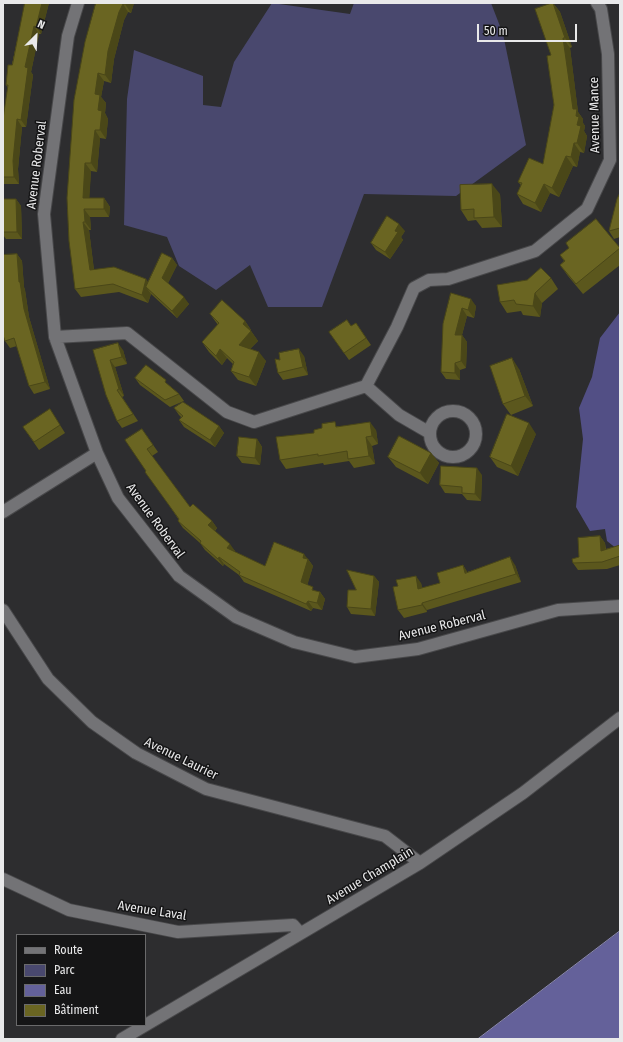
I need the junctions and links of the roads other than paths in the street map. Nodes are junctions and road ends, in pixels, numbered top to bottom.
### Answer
1 (78, 3) edge
2 (597, 3) edge
3 (55, 337) junction
4 (366, 386) junction
5 (430, 433) dead end
6 (97, 453) junction
7 (3, 512) edge
8 (620, 606) edge
9 (3, 610) edge
10 (620, 718) edge
11 (420, 863) junction
12 (3, 879) edge
13 (300, 933) junction
14 (146, 1025) edge
15 (144, 1026) edge
16 (122, 1039) edge

1 - 3 street, Avenue Roberval
2 - 4 street, Avenue Mance
3 - 4 street
3 - 6 street, Avenue Roberval
4 - 5 street
6 - 7 street
6 - 8 street, Avenue Roberval
9 - 11 street, Avenue Laurier
10 - 11 street, Avenue Champlain
11 - 13 street, Avenue Champlain
12 - 13 street, Avenue Laval
13 - 14 street, Avenue Champlain
15 - 16 street, Avenue Champlain

